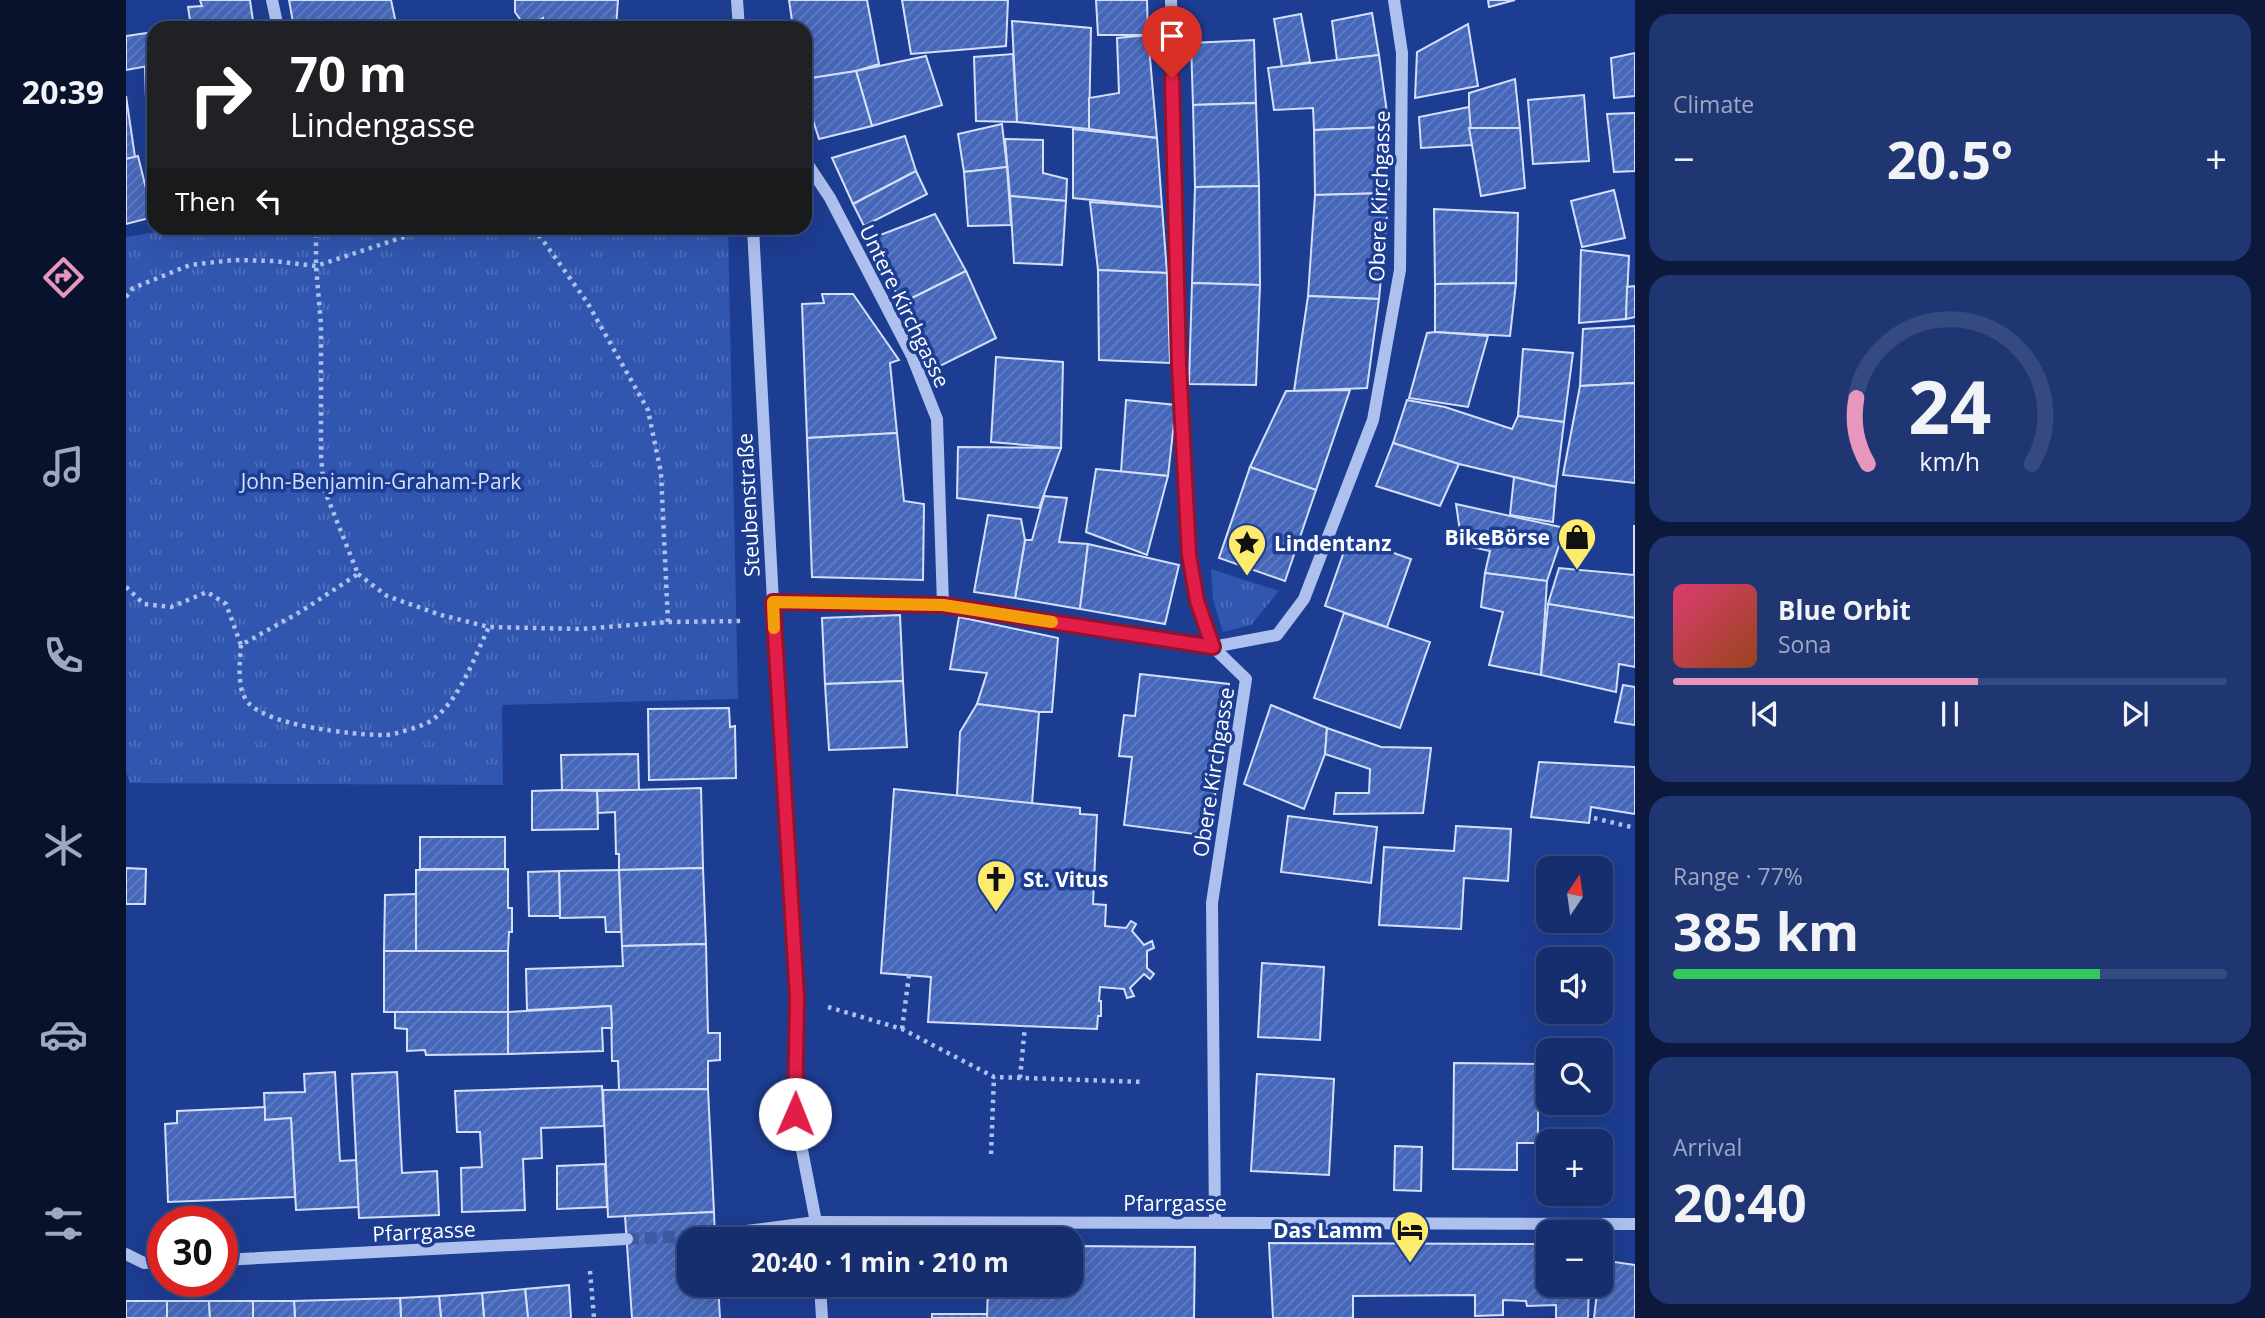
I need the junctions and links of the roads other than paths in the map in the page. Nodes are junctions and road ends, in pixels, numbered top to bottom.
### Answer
1 (272, 0) edge
2 (737, 0) edge
3 (1171, 0) edge
4 (1394, 0) edge
5 (276, 21) edge
6 (738, 21) edge
7 (812, 171) edge
8 (753, 235) edge
9 (773, 602) junction
10 (943, 605) junction
11 (1213, 647) junction
12 (816, 1222) junction
13 (1215, 1223) junction
14 (1635, 1224) edge
15 (777, 1227) edge
16 (816, 1227) edge
17 (627, 1239) tunnel mouth
18 (126, 1254) edge
19 (238, 1259) edge
20 (147, 1263) edge
21 (821, 1297) edge
22 (822, 1318) edge

1 - 5 street
2 - 6 street
3 - 11 street
4 - 11 street, Obere Kirchgasse
7 - 10 street, Untere Kirchgasse
8 - 9 street, Steubenstraße
9 - 10 street
9 - 12 street, Steubenstraße
10 - 11 street
11 - 13 street, Obere Kirchgasse
12 - 13 street, Pfarrgasse
12 - 15 street, Pfarrgasse
12 - 16 street, Steubenstraße
13 - 14 street, Pfarrgasse
17 - 19 street, Pfarrgasse
18 - 20 street
21 - 22 street

